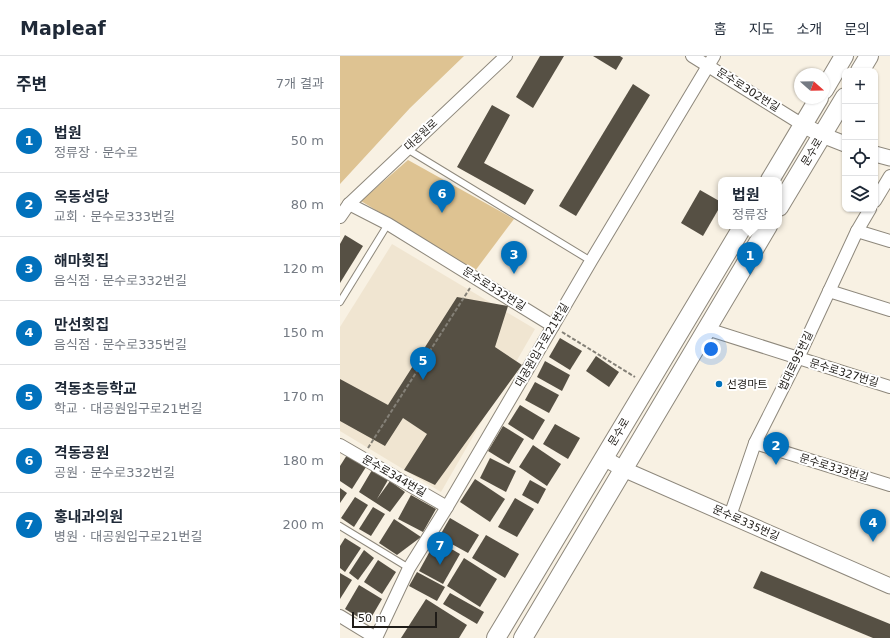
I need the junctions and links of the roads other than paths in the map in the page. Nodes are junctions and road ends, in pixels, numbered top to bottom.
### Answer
1 (506, 56) edge
2 (692, 56) edge
3 (844, 56) edge
4 (869, 56) edge
5 (711, 61) edge
6 (862, 68) edge
7 (830, 80) edge
8 (842, 102) edge
9 (815, 104) edge
10 (803, 125) junction
11 (822, 135) junction
12 (842, 143) edge
13 (407, 149) junction
14 (878, 155) edge
15 (890, 158) edge
16 (890, 176) edge
17 (772, 177) edge
18 (878, 196) edge
19 (782, 202) edge
20 (348, 204) junction
21 (868, 212) edge
22 (340, 217) edge
23 (388, 224) junction
24 (741, 229) edge
25 (766, 229) edge
26 (857, 230) junction
27 (890, 241) edge
28 (591, 261) junction
29 (829, 291) junction
30 (340, 302) edge
31 (890, 310) edge
32 (553, 326) junction
33 (707, 329) junction
34 (798, 358) junction
35 (890, 387) edge
36 (755, 443) junction
37 (340, 444) edge
38 (604, 458) junction
39 (623, 469) junction
40 (890, 485) edge
41 (447, 507) junction
42 (730, 516) junction
43 (340, 526) edge
44 (409, 568) junction
45 (890, 586) edge
46 (340, 616) edge
47 (376, 638) edge
48 (496, 638) edge
49 (523, 638) edge

1 - 13 street, 대공원로
2 - 5 street, 문수로302번길
3 - 7 main road
4 - 6 main road
5 - 10 street, 문수로302번길
5 - 28 street, 대공원입구로21번길
8 - 11 main road, 문수로
9 - 10 main road, 문수로
10 - 11 street
10 - 17 main road, 문수로
11 - 12 street
11 - 19 main road, 문수로
13 - 20 street, 대공원로
13 - 28 lane
14 - 15 street
16 - 18 street
20 - 22 street, 대공원로
20 - 23 street, 문수로332번길
21 - 26 street, 법대로95번길
23 - 30 lane
23 - 32 street, 문수로332번길
24 - 38 main road, 문수로
25 - 33 main road, 문수로
26 - 27 street
26 - 29 street, 법대로95번길
28 - 32 street, 대공원입구로21번길
29 - 31 street
29 - 34 street, 법대로95번길
32 - 41 street, 대공원입구로21번길
33 - 34 street, 문수로327번길
33 - 39 main road, 문수로
34 - 35 street, 문수로327번길
34 - 36 street, 법대로95번길
36 - 40 street, 문수로333번길
36 - 42 street, 법대로95번길
37 - 41 street, 문수로344번길
38 - 39 street, 문수로335번길
38 - 48 main road, 문수로
39 - 42 street, 문수로335번길
39 - 49 main road, 문수로
41 - 44 street, 대공원입구로21번길
42 - 45 street, 문수로335번길
43 - 44 lane
44 - 47 street, 대공원입구로21번길
46 - 47 street

